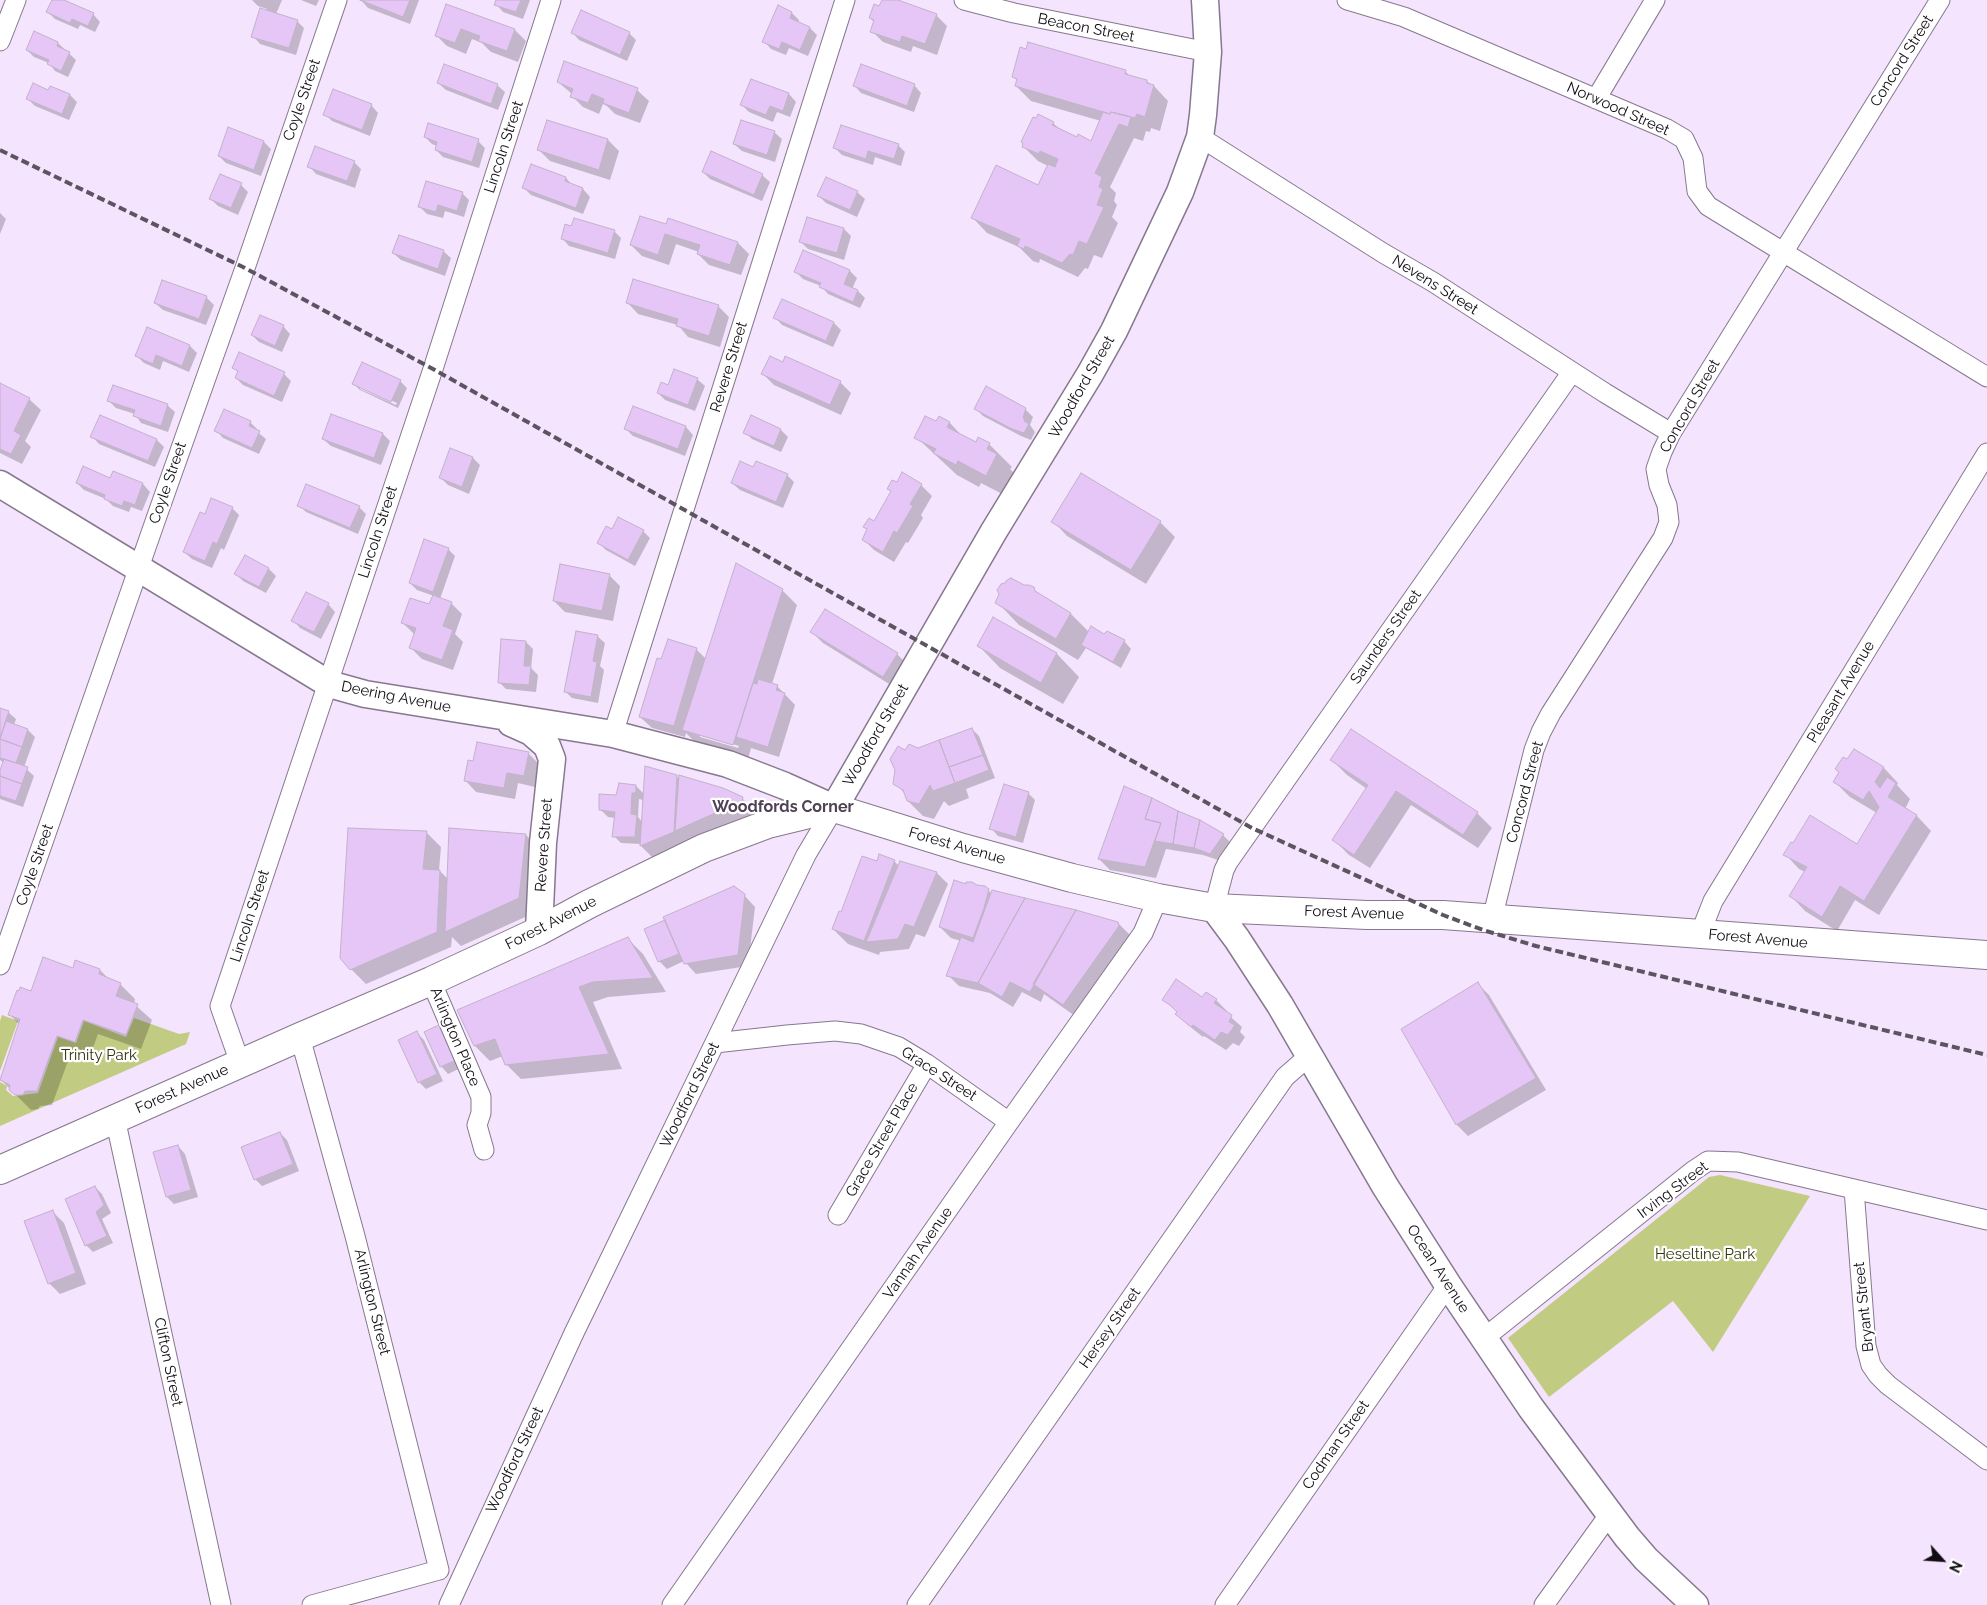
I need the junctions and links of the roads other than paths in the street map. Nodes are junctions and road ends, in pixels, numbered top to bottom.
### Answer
1 (16, 0) edge
2 (337, 0) edge
3 (551, 0) edge
4 (845, 0) edge
5 (964, 0) edge
6 (1205, 0) edge
7 (1347, 0) edge
8 (1656, 0) edge
9 (1940, 0) edge
10 (0, 41) edge
11 (1208, 52) junction
12 (1596, 99) junction
13 (1200, 137) junction
14 (1784, 252) junction
15 (1572, 372) junction
16 (1987, 377) edge
17 (1672, 432) junction
18 (1987, 453) edge
19 (0, 484) edge
20 (139, 568) junction
21 (329, 684) junction
22 (497, 716) junction
23 (602, 731) junction
24 (552, 759) junction
25 (834, 808) junction
26 (1158, 898) junction
27 (1214, 908) junction
28 (1492, 919) junction
29 (539, 931) junction
30 (1700, 934) junction
31 (1987, 955) edge
32 (0, 965) edge
33 (432, 981) junction
34 (300, 1036) junction
35 (715, 1044) junction
36 (1309, 1056) junction
37 (240, 1063) junction
38 (927, 1064) junction
39 (115, 1118) junction
40 (1009, 1122) junction
41 (484, 1150) dead end
42 (0, 1170) edge
43 (1854, 1189) junction
44 (838, 1216) dead end
45 (1987, 1220) edge
46 (1448, 1285) junction
47 (1483, 1339) junction
48 (1987, 1460) edge
49 (1609, 1515) junction
50 (439, 1570) junction
51 (462, 1578) junction
52 (221, 1605) edge
53 (312, 1605) edge
54 (449, 1605) edge
55 (672, 1605) edge
56 (917, 1605) edge
57 (1225, 1605) edge
58 (1544, 1605) edge
59 (1695, 1605) edge

1 - 10 street
2 - 20 street, Coyle Street
3 - 21 street, Lincoln Street
4 - 23 street, Revere Street
5 - 11 street, Beacon Street
6 - 11 main road, Woodford Street
7 - 12 street, Norwood Street
8 - 12 street
9 - 14 street, Concord Street
11 - 13 main road, Woodford Street
12 - 14 street, Norwood Street
13 - 15 street, Nevens Street
13 - 25 main road, Woodford Street
14 - 16 street, Norwood Street
14 - 17 street, Concord Street
15 - 17 street, Nevens Street
15 - 27 street, Saunders Street
17 - 28 street, Concord Street
18 - 30 street, Pleasant Avenue
19 - 20 main road, Deering Avenue
20 - 21 main road, Deering Avenue
20 - 32 street, Coyle Street
21 - 22 main road, Deering Avenue
21 - 37 street, Lincoln Street
22 - 23 main road, Deering Avenue
22 - 24 main road
23 - 24 main road
23 - 25 main road, Deering Avenue
24 - 29 main road, Revere Street
25 - 26 highway, Forest Avenue
25 - 29 highway, Forest Avenue
25 - 35 street, Woodford Street
26 - 27 highway, Forest Avenue
26 - 40 street, Vannah Avenue
27 - 28 highway, Forest Avenue
27 - 36 main road, Ocean Avenue
28 - 30 highway, Forest Avenue
29 - 33 highway, Forest Avenue
30 - 31 highway, Forest Avenue
33 - 34 highway, Forest Avenue
33 - 41 street, Arlington Place
34 - 37 highway, Forest Avenue
34 - 50 street, Arlington Street
35 - 38 street, Grace Street
35 - 51 street, Woodford Street
36 - 46 main road, Ocean Avenue
36 - 56 street, Hersey Street
37 - 39 highway, Forest Avenue
38 - 40 street, Grace Street
38 - 44 street, Grace Street Place
39 - 42 highway, Forest Avenue
39 - 52 street, Clifton Street
40 - 55 street, Vannah Avenue
43 - 45 street, Irving Street
43 - 47 street, Irving Street
43 - 48 street, Bryant Street
46 - 47 main road, Ocean Avenue
46 - 57 street, Codman Street
47 - 49 main road, Ocean Avenue
49 - 58 street
49 - 59 main road, Ocean Avenue
50 - 51 street
50 - 53 street
51 - 54 street, Woodford Street

